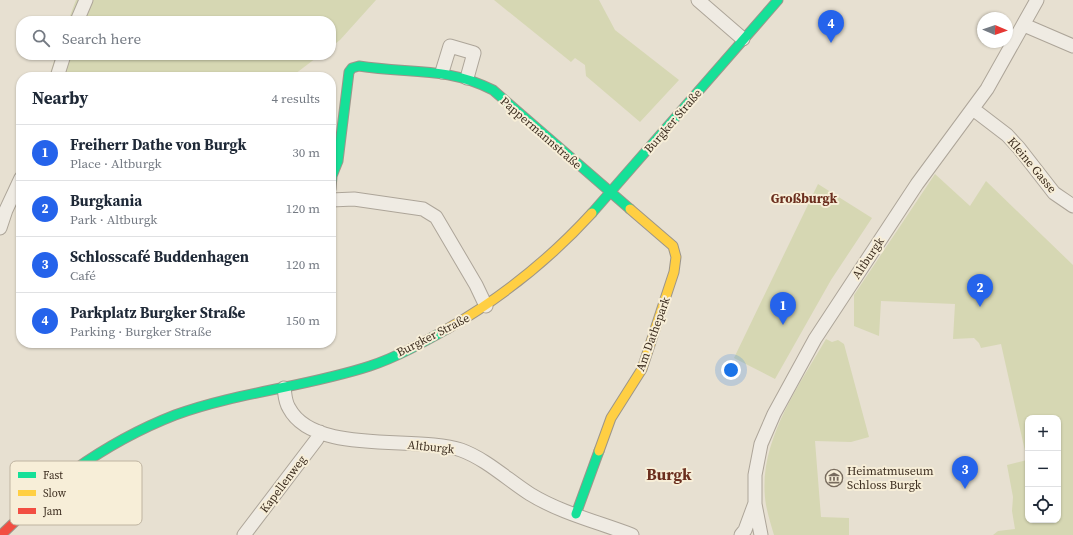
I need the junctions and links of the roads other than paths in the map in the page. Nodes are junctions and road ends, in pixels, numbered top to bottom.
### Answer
1 (86, 0) edge
2 (698, 0) edge
3 (778, 0) edge
4 (1037, 0) edge
5 (79, 16) edge
6 (1024, 25) junction
7 (743, 38) junction
8 (1073, 46) edge
9 (62, 60) edge
10 (59, 72) edge
11 (442, 72) junction
12 (467, 78) junction
13 (973, 109) junction
14 (336, 166) edge
15 (16, 189) edge
16 (611, 194) junction
17 (336, 196) edge
18 (1073, 206) edge
19 (0, 228) edge
20 (486, 306) junction
21 (284, 388) junction
22 (320, 432) junction
23 (85, 461) edge
24 (754, 503) junction
25 (576, 514) junction
26 (11, 525) edge
27 (1, 535) edge
28 (244, 535) edge
29 (632, 535) edge
30 (741, 535) edge
31 (762, 535) edge

1 - 5 street
2 - 7 street
3 - 7 main road, Burgker Straße
4 - 6 street, Altburgk
6 - 8 street
6 - 13 street, Altburgk
7 - 16 main road, Burgker Straße
9 - 10 street
11 - 12 main road, Pappermannstraße
11 - 12 street
11 - 14 main road, Pappermannstraße
12 - 16 main road, Pappermannstraße
13 - 18 street, Kleine Gasse
13 - 24 street, Altburgk
15 - 19 street
16 - 20 main road, Burgker Straße
16 - 25 main road, Am Dathepark
17 - 20 street, Pappermannstraße
20 - 21 main road, Burgker Straße
21 - 22 street, Altburgk
21 - 23 main road, Burgker Straße
22 - 25 street, Altburgk
22 - 28 street, Kapellenweg
24 - 30 street, Altburgk
24 - 31 street
25 - 29 street, Altburgk
26 - 27 main road, Burgker Straße

